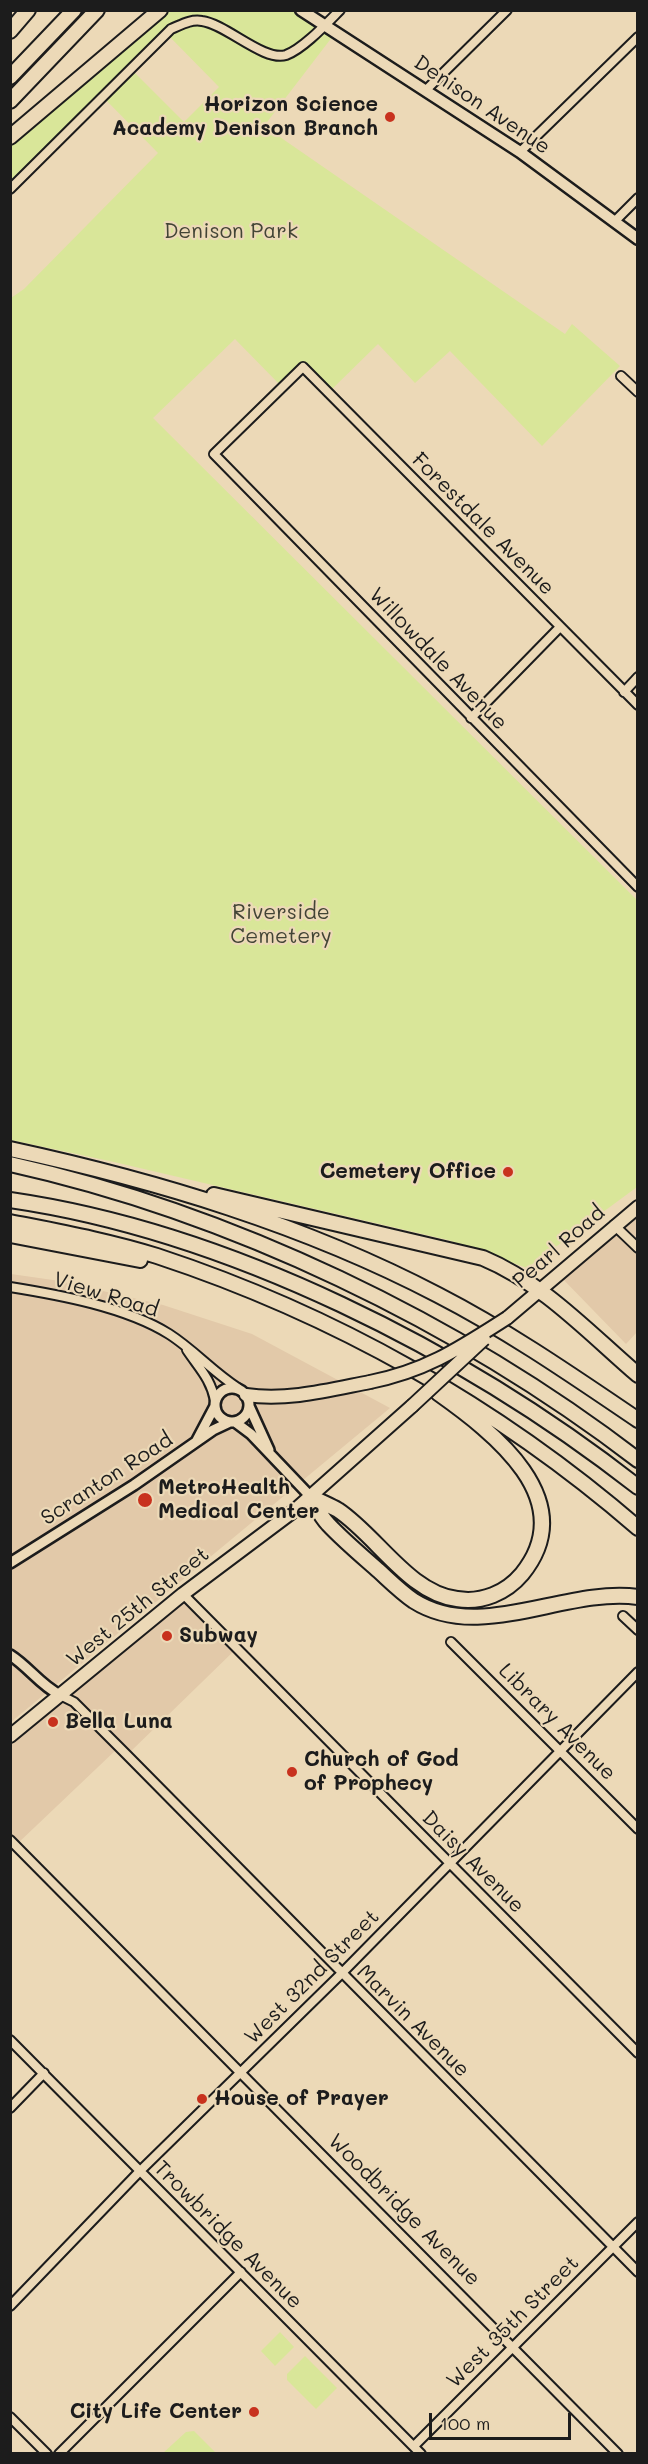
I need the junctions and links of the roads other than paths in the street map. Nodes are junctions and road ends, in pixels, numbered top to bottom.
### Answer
1 (28, 10) edge
2 (74, 10) edge
3 (97, 10) edge
4 (160, 10) edge
5 (301, 10) edge
6 (340, 10) edge
7 (507, 10) edge
8 (325, 25) junction
9 (10, 31) edge
10 (638, 37) edge
11 (10, 77) edge
12 (426, 90) junction
13 (10, 101) edge
14 (10, 137) edge
15 (520, 152) junction
16 (10, 189) edge
17 (638, 198) edge
18 (614, 222) junction
19 (638, 238) edge
20 (303, 367) joint
21 (621, 376) dead end
22 (638, 392) edge
23 (560, 627) junction
24 (638, 677) edge
25 (624, 692) junction
26 (638, 705) edge
27 (471, 718) junction
28 (638, 887) edge
29 (10, 1149) edge
30 (10, 1164) edge
31 (138, 1179) junction
32 (10, 1200) edge
33 (638, 1207) edge
34 (10, 1222) edge
35 (614, 1225) junction
36 (10, 1235) edge
37 (638, 1248) edge
38 (10, 1287) edge
39 (246, 1290) junction
40 (540, 1290) junction
41 (507, 1318) junction
42 (325, 1323) junction
43 (186, 1348) junction
44 (638, 1376) edge
45 (244, 1396) junction
46 (215, 1404) junction
47 (638, 1420) edge
48 (233, 1422) junction
49 (193, 1444) junction
50 (271, 1455) junction
51 (638, 1460) edge
52 (638, 1487) edge
53 (310, 1496) junction
54 (638, 1528) edge
55 (10, 1563) edge
56 (183, 1593) junction
57 (638, 1598) edge
58 (623, 1616) dead end
59 (638, 1630) edge
60 (451, 1642) dead end
61 (10, 1655) edge
62 (638, 1672) edge
63 (60, 1695) junction
64 (10, 1736) edge
65 (560, 1750) junction
66 (638, 1829) edge
67 (10, 1840) edge
68 (450, 1864) junction
69 (341, 1974) junction
70 (10, 2040) edge
71 (638, 2053) edge
72 (242, 2071) junction
73 (44, 2073) junction
74 (10, 2108) edge
75 (139, 2172) junction
76 (638, 2222) edge
77 (613, 2247) junction
78 (241, 2272) junction
79 (638, 2272) edge
80 (10, 2306) edge
81 (514, 2348) junction
82 (10, 2417) edge
83 (414, 2446) junction
84 (47, 2454) edge
85 (59, 2454) edge
86 (421, 2454) edge
87 (618, 2454) edge

1 - 9 highway
2 - 11 highway
3 - 13 highway
4 - 14 highway
5 - 8 main road, Denison Avenue
6 - 8 street
7 - 12 street
8 - 12 main road, Denison Avenue
8 - 16 street
10 - 15 street
12 - 15 main road, Denison Avenue
15 - 18 main road, Denison Avenue
17 - 18 street
18 - 19 main road, Denison Avenue
20 - 23 street, Forestdale Avenue
20 - 27 street, Willowdale Avenue
21 - 22 street
23 - 25 street, Forestdale Avenue
23 - 27 street
24 - 25 street
25 - 26 street, Forestdale Avenue
27 - 28 street, Willowdale Avenue
29 - 31 highway
30 - 51 highway
31 - 40 highway
31 - 47 highway
32 - 52 highway
33 - 35 main road, Pearl Road
34 - 39 highway
35 - 37 street
35 - 40 main road, Pearl Road
36 - 39 highway
38 - 43 street, View Road
39 - 42 highway
40 - 41 main road, Pearl Road
40 - 44 highway
41 - 45 main road, bridge
41 - 53 main road, West 25th Street, bridge
42 - 53 highway
42 - 54 highway
43 - 45 street, View Road
43 - 46 street, View Road
45 - 46 street
45 - 48 street
45 - 50 street
46 - 48 street
46 - 49 street, Scranton Road
48 - 49 street, Scranton Road
48 - 50 street
49 - 55 street, Scranton Road
50 - 53 street
53 - 56 main road, West 25th Street
53 - 57 highway
56 - 63 main road, West 25th Street
56 - 68 street, Daisy Avenue
58 - 59 street
60 - 65 street, Library Avenue
61 - 63 street
62 - 65 street, West 32nd Street
63 - 64 main road, West 25th Street
63 - 69 street, Marvin Avenue
65 - 66 street, Library Avenue
65 - 68 street, West 32nd Street
67 - 72 street, Woodbridge Avenue
68 - 69 street, West 32nd Street
68 - 71 street, Daisy Avenue
69 - 72 street, West 32nd Street
69 - 77 street, Marvin Avenue
70 - 73 street, Trowbridge Avenue
72 - 75 street, West 32nd Street
72 - 81 street, Woodbridge Avenue
73 - 74 street
73 - 75 street, Trowbridge Avenue
75 - 78 street, Trowbridge Avenue
75 - 80 street, West 32nd Street
76 - 77 street, West 35th Street
77 - 79 street, Marvin Avenue
77 - 81 street, West 35th Street
78 - 83 street, Trowbridge Avenue
78 - 85 street
81 - 83 street, West 35th Street
81 - 87 street, Woodbridge Avenue
82 - 84 street
83 - 86 street, Trowbridge Avenue

